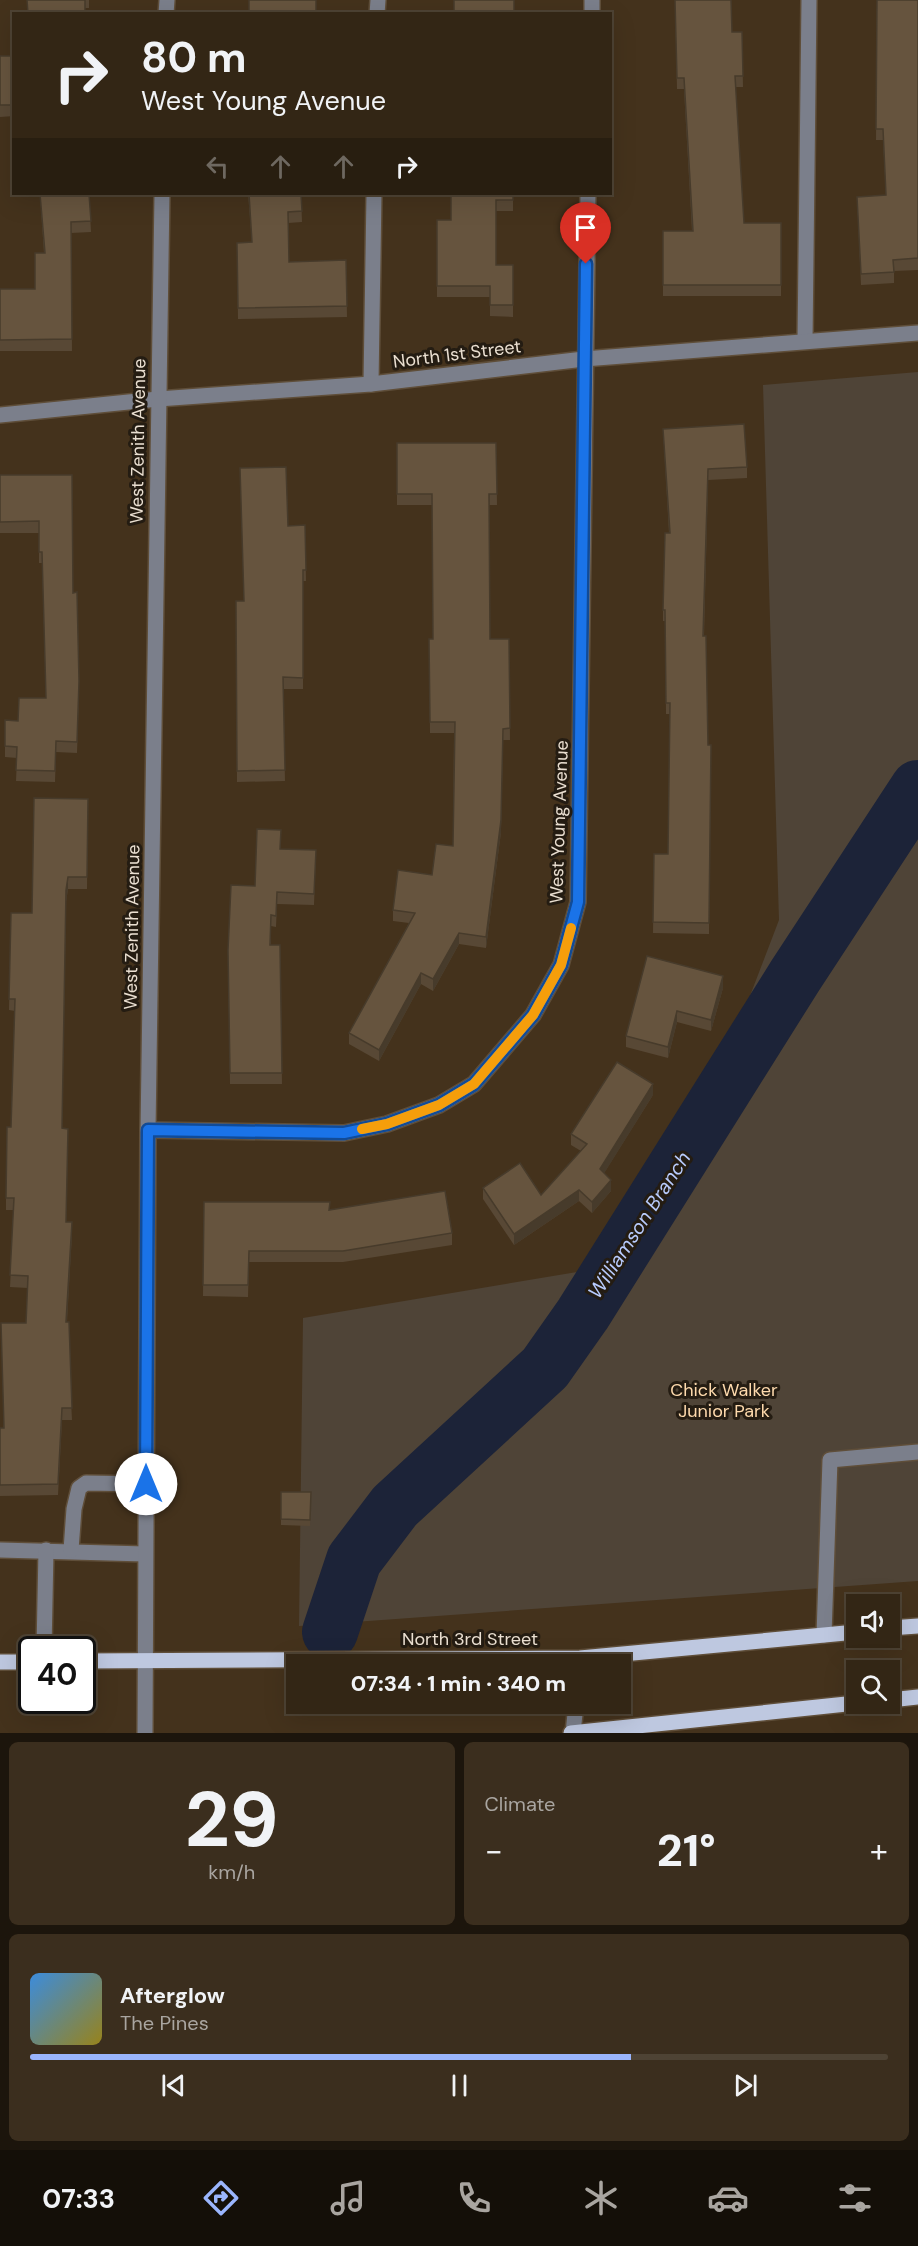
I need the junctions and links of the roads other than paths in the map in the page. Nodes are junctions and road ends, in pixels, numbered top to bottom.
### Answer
1 (809, 0) edge
2 (162, 195) edge
3 (374, 195) edge
4 (588, 195) edge
5 (918, 333) edge
6 (804, 341) junction
7 (584, 359) junction
8 (371, 384) junction
9 (158, 399) junction
10 (0, 415) edge
11 (148, 1130) junction
12 (918, 1452) edge
13 (146, 1484) junction
14 (0, 1550) edge
15 (46, 1550) junction
16 (71, 1551) junction
17 (146, 1554) junction
18 (918, 1626) edge
19 (900, 1628) edge
20 (846, 1633) edge
21 (824, 1635) junction
22 (44, 1636) edge
23 (631, 1655) edge
24 (145, 1660) junction
25 (286, 1660) edge
26 (96, 1661) edge
27 (0, 1662) edge
28 (18, 1662) edge
29 (918, 1697) edge
30 (900, 1699) edge
31 (846, 1704) edge
32 (575, 1714) edge
33 (146, 1733) edge
34 (573, 1733) edge

1 - 6 street
2 - 9 street, West Zenith Avenue
3 - 8 street
4 - 7 street, West Young Avenue
5 - 6 street, North 1st Street
6 - 7 street, North 1st Street
7 - 8 street, North 1st Street
7 - 11 street, West Young Avenue
8 - 9 street, North 1st Street
9 - 10 street, North 1st Street
9 - 11 street, West Zenith Avenue
11 - 13 street, West Zenith Avenue
12 - 21 street
13 - 16 street
13 - 17 street, West Zenith Avenue
14 - 15 street
15 - 16 street
15 - 22 street
16 - 17 street
17 - 24 street, West Zenith Avenue
18 - 19 main road
20 - 21 main road, North 3rd Street
21 - 23 main road, North 3rd Street
24 - 25 main road, North 3rd Street
24 - 26 main road, North 3rd Street
24 - 33 street, West Zenith Avenue
27 - 28 main road
29 - 30 main road
31 - 34 main road
32 - 34 street

